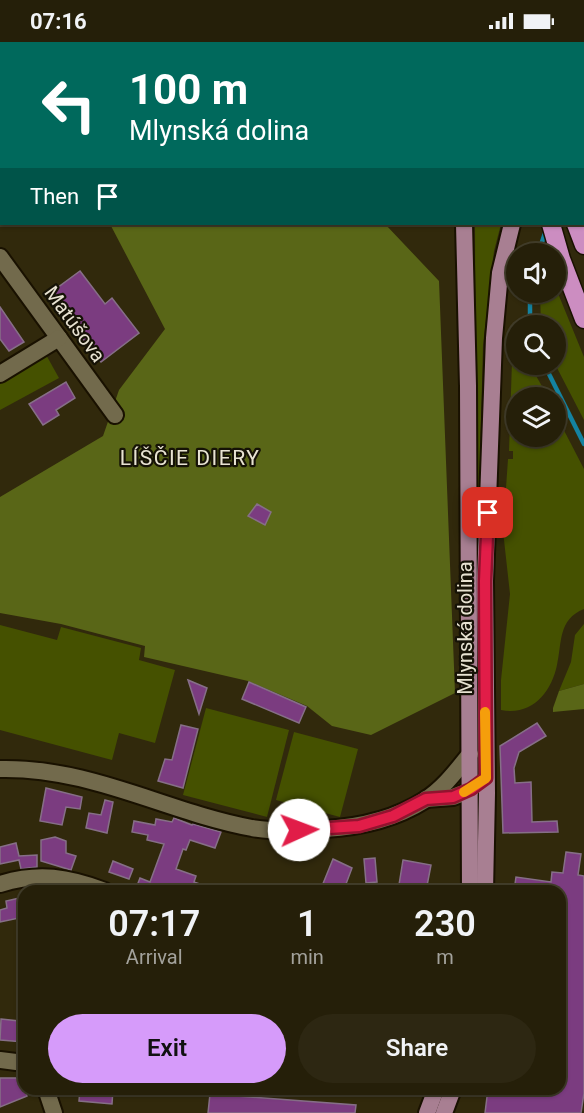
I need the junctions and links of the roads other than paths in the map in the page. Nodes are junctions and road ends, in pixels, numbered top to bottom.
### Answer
1 (464, 225) edge
2 (512, 225) edge
3 (550, 225) edge
4 (576, 225) edge
5 (584, 245) edge
6 (0, 257) edge
7 (584, 320) edge
8 (59, 338) junction
9 (0, 374) edge
10 (115, 415) dead end
11 (485, 737) junction
12 (470, 754) junction
13 (0, 769) edge
14 (486, 778) junction
15 (471, 789) junction
16 (426, 799) junction
17 (0, 884) edge
18 (88, 885) edge
19 (470, 885) edge
20 (485, 885) edge
21 (0, 1060) edge
22 (18, 1062) edge
23 (48, 1095) edge
24 (434, 1095) edge
25 (451, 1095) edge
26 (54, 1113) edge
27 (427, 1113) edge
28 (444, 1113) edge

1 - 12 main road, Mlynská dolina
2 - 11 main road, Mlynská dolina
3 - 7 highway
4 - 5 highway
6 - 8 street, Matúšova
8 - 9 street
8 - 10 street, Matúšova
11 - 12 main road
11 - 14 main road, Mlynská dolina
12 - 15 main road, Mlynská dolina
12 - 16 street
13 - 16 street
14 - 15 main road
14 - 20 main road, Mlynská dolina
15 - 16 street
15 - 19 main road, Mlynská dolina
17 - 18 street
21 - 22 street
23 - 26 street
24 - 27 main road
25 - 28 main road

